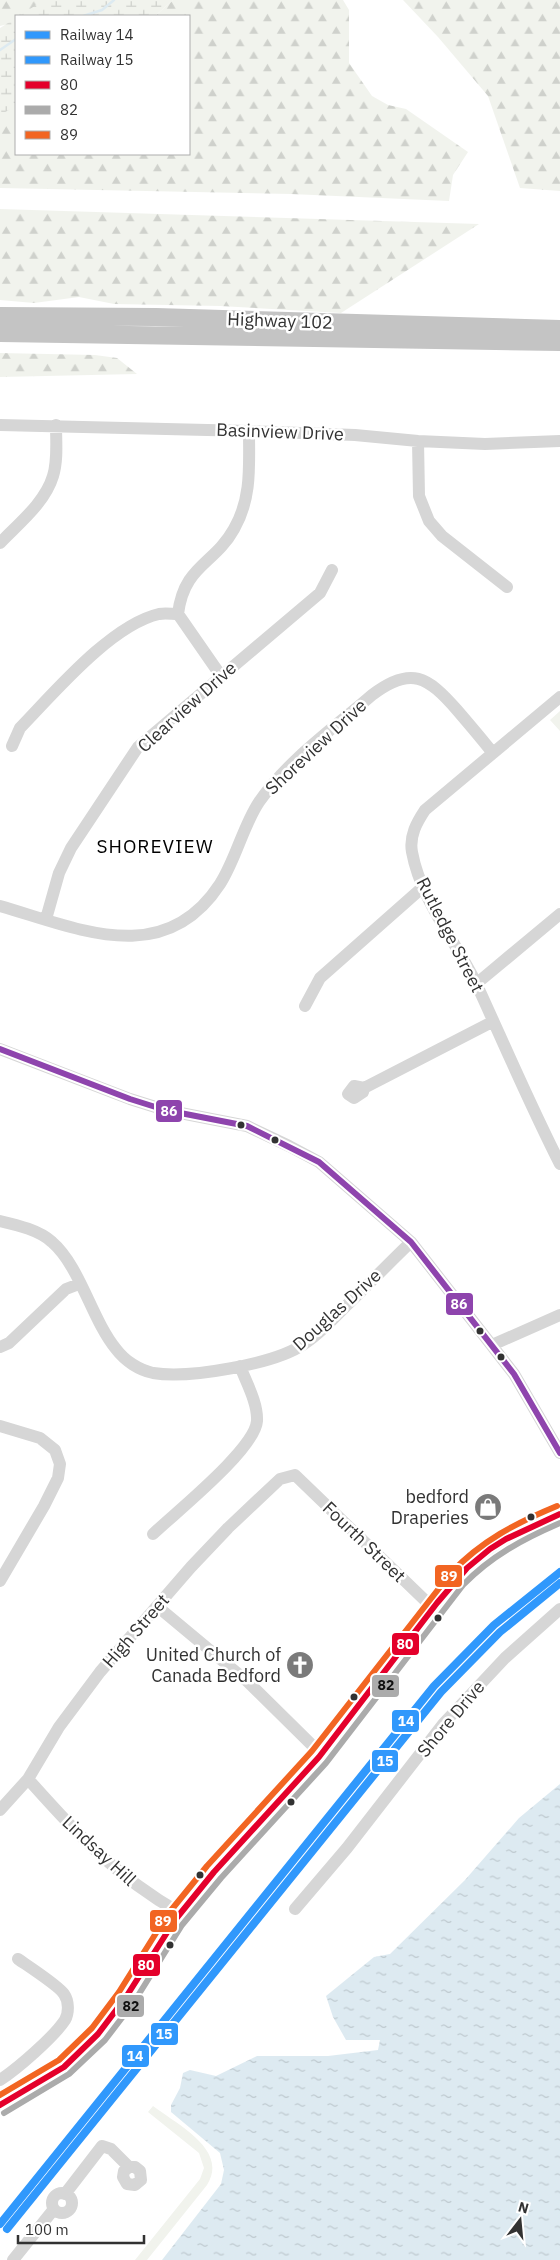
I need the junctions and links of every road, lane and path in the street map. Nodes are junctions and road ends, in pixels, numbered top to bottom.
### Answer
1 (0, 316) edge
2 (560, 329) edge
3 (0, 334) edge
4 (560, 342) edge
5 (0, 425) edge
6 (56, 425) junction
7 (249, 430) junction
8 (560, 441) edge
9 (418, 442) junction
10 (0, 544) edge
11 (332, 570) dead end
12 (507, 587) dead end
13 (178, 614) junction
14 (221, 676) junction
15 (560, 697) edge
16 (12, 746) dead end
17 (492, 752) junction
18 (423, 887) junction
19 (0, 906) edge
20 (560, 914) edge
21 (46, 919) junction
22 (476, 984) junction
23 (305, 1006) dead end
24 (492, 1022) junction
25 (0, 1049) edge
26 (364, 1088) dead end
27 (557, 1148) edge
28 (560, 1164) edge
29 (0, 1221) edge
30 (411, 1242) junction
31 (79, 1284) junction
32 (560, 1315) edge
33 (492, 1345) junction
34 (0, 1347) edge
35 (240, 1366) junction
36 (0, 1426) edge
37 (560, 1453) edge
38 (294, 1475) joint
39 (560, 1514) edge
40 (154, 1534) dead end
41 (0, 1581) edge
42 (158, 1607) junction
43 (434, 1609) junction
44 (560, 1609) edge
45 (321, 1754) junction
46 (28, 1779) junction
47 (0, 1810) edge
48 (295, 1909) dead end
49 (180, 1913) junction
50 (18, 1959) dead end
51 (0, 2080) edge
52 (0, 2105) edge
53 (129, 2167) dead end
54 (13, 2260) edge

1 - 2 highway, Highway 102
3 - 4 highway, Highway 102
5 - 6 street, Basinview Drive
6 - 7 street, Basinview Drive
6 - 10 street
7 - 9 street, Basinview Drive
7 - 13 street
8 - 9 street, Basinview Drive
9 - 12 street
11 - 14 street, Clearview Drive
13 - 14 street
13 - 16 street
14 - 21 street, Clearview Drive
15 - 17 street, Rutledge Street
17 - 18 street, Rutledge Street
17 - 21 street, Shoreview Drive
18 - 22 street, Rutledge Street
18 - 23 street
19 - 21 street, Shoreview Drive
20 - 22 street
22 - 24 street, Rutledge Street
24 - 26 street
24 - 27 street, Rutledge Street
25 - 30 street
27 - 28 street, Rutledge Street
29 - 31 street, Douglas Drive
30 - 33 street
30 - 35 street, Douglas Drive
31 - 34 street
31 - 35 street, Douglas Drive
32 - 33 street
33 - 37 street
35 - 40 street
36 - 41 street
38 - 42 street, High Street
38 - 43 street, Fourth Street
39 - 43 main road
42 - 45 street
42 - 46 street, High Street
43 - 45 main road
44 - 48 street, Shore Drive
45 - 49 main road
46 - 47 street, High Street
46 - 49 street, Lindsay Hill
49 - 52 main road
50 - 51 street
53 - 54 street

